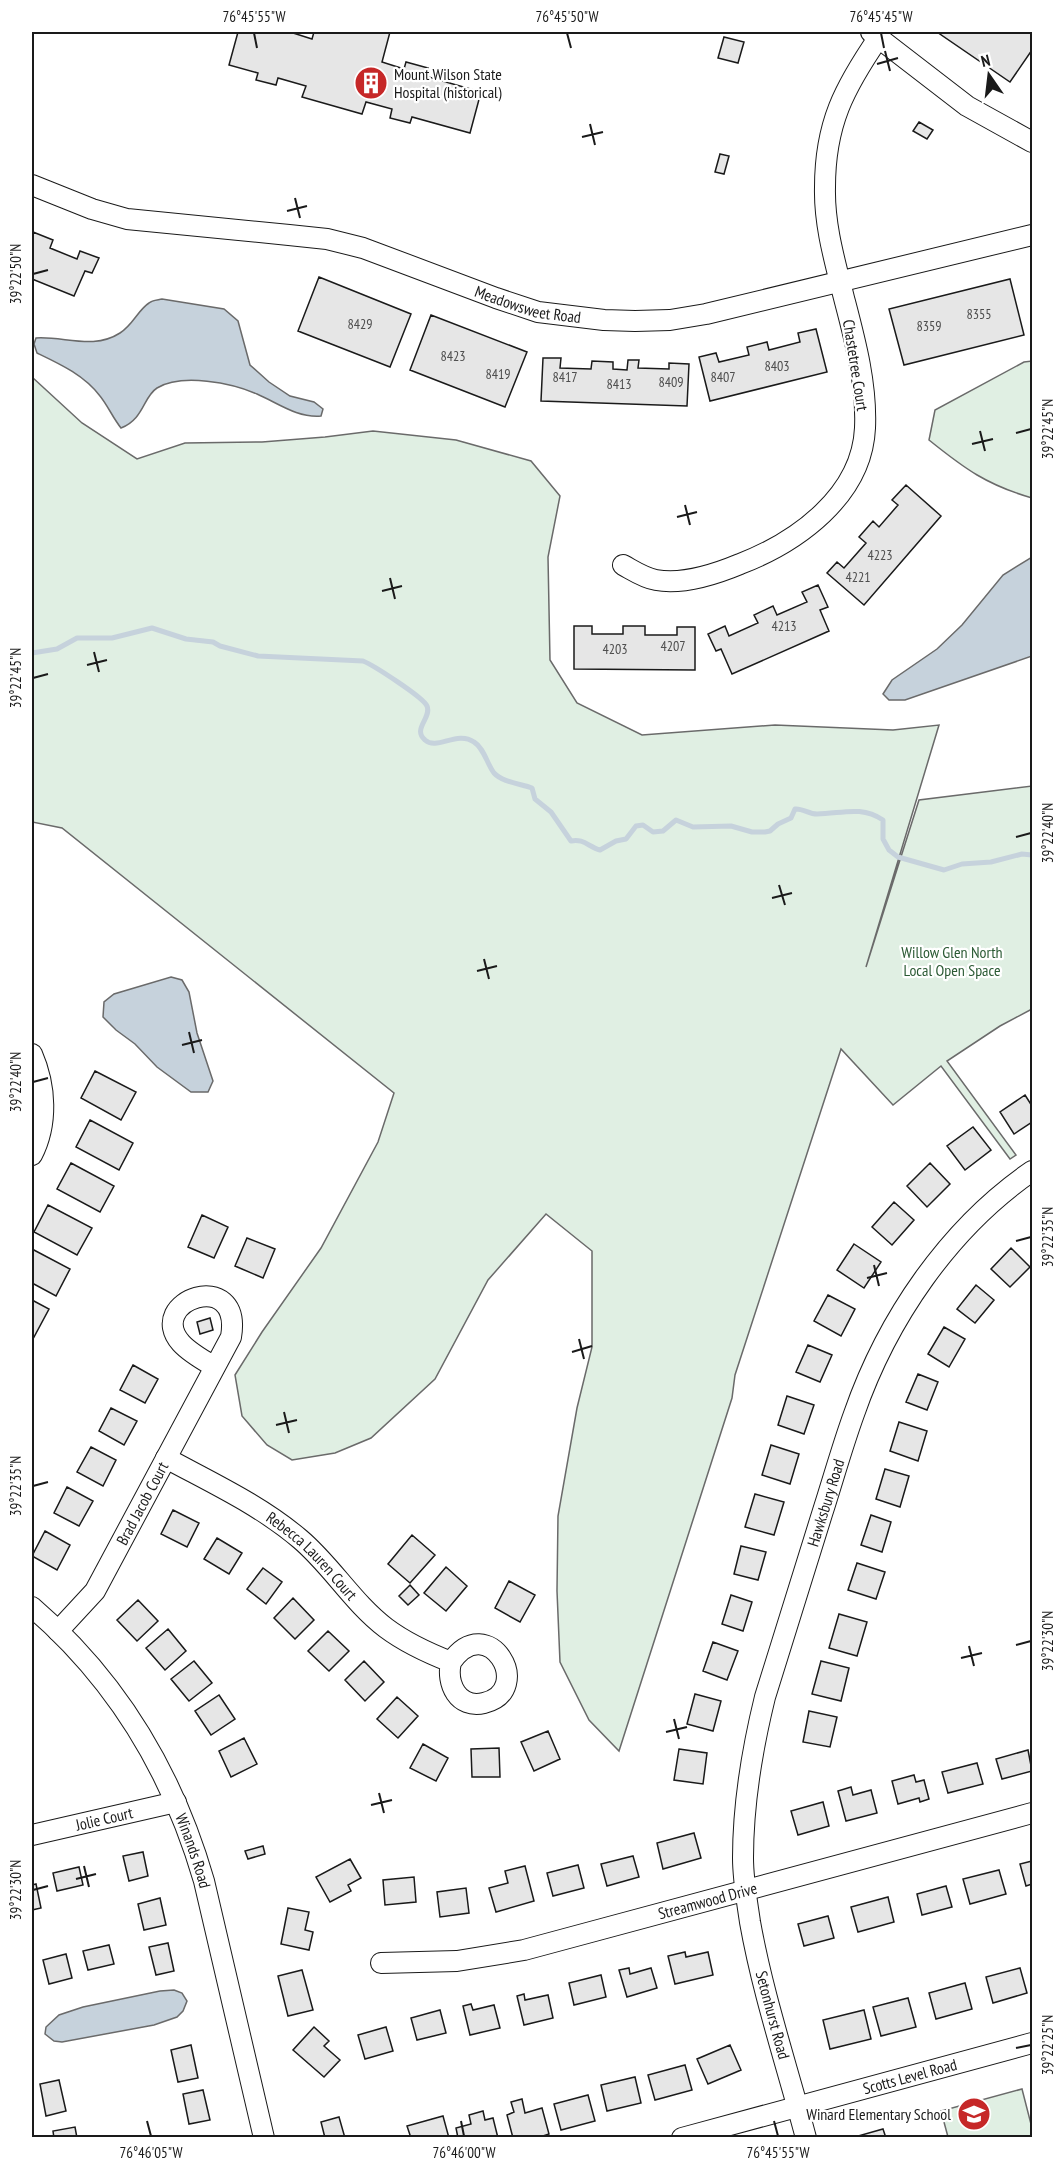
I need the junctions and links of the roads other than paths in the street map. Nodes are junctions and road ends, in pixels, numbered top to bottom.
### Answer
1 (875, 34) edge
2 (1032, 142) edge
3 (32, 185) edge
4 (1032, 235) edge
5 (840, 282) junction
6 (623, 565) dead end
7 (32, 1054) edge
8 (32, 1155) edge
9 (1032, 1171) edge
10 (215, 1368) dead end
11 (166, 1458) junction
12 (32, 1607) edge
13 (58, 1631) junction
14 (451, 1662) dead end
15 (176, 1802) junction
16 (1032, 1813) edge
17 (32, 1835) edge
18 (745, 1890) junction
19 (381, 1963) dead end
20 (1032, 2043) edge
21 (798, 2106) junction
22 (264, 2138) edge
23 (682, 2138) edge
24 (807, 2138) edge

1 - 2 street
1 - 5 street, Chastetree Court
3 - 5 street, Meadowsweet Road
4 - 5 street, Meadowsweet Road
5 - 6 street, Chastetree Court
7 - 8 street
9 - 18 street, Hawksbury Road
10 - 11 street, Brad Jacob Court
11 - 13 street, Brad Jacob Court
11 - 14 street, Rebecca Lauren Court
12 - 13 street, Winands Road
13 - 15 street, Winands Road
15 - 17 street, Jolie Court
15 - 22 street, Winands Road
16 - 18 street, Streamwood Drive
18 - 19 street, Streamwood Drive
18 - 21 street, Setonhurst Road
20 - 21 street, Scotts Level Road
21 - 23 street, Scotts Level Road
21 - 24 street, Setonhurst Road

